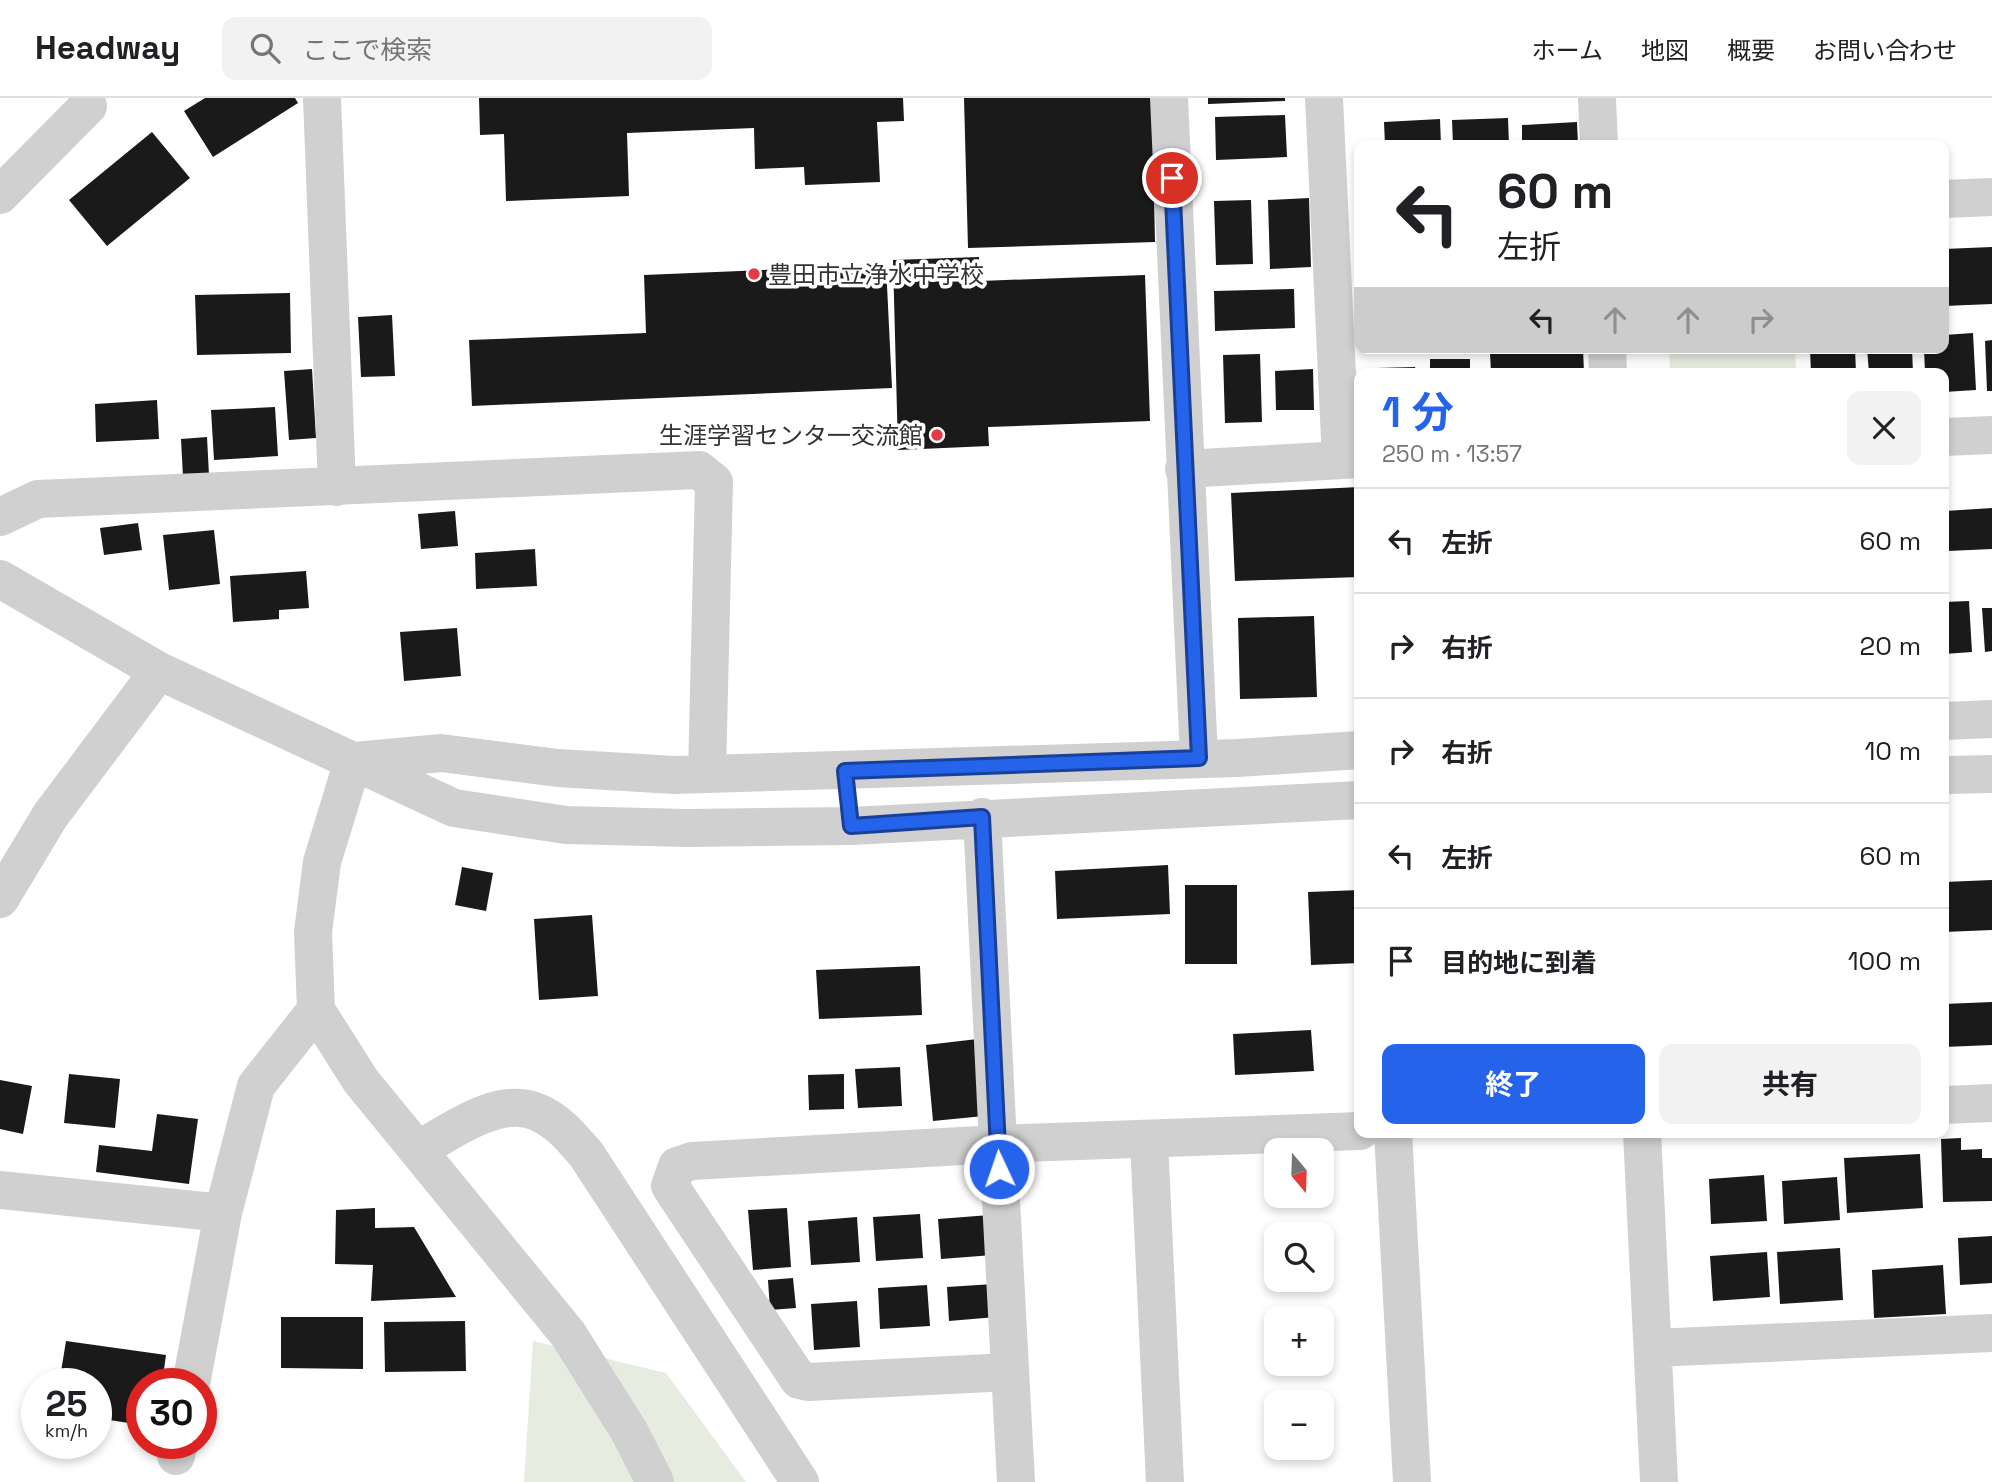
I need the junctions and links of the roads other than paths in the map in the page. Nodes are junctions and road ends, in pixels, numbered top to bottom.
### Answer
1 (322, 98) edge
2 (1169, 98) edge
3 (1324, 98) edge
4 (1597, 98) edge
5 (88, 106) dead end
6 (1599, 140) edge
7 (0, 195) edge
8 (1992, 197) edge
9 (1949, 199) edge
10 (1992, 435) edge
11 (1949, 437) edge
12 (1350, 459) edge
13 (1184, 469) junction
14 (337, 487) junction
15 (0, 517) edge
16 (0, 579) edge
17 (159, 671) junction
18 (1992, 719) edge
19 (1949, 721) edge
20 (1354, 750) edge
21 (1199, 758) junction
22 (353, 761) junction
23 (846, 762) junction
24 (707, 774) junction
25 (1992, 774) edge
26 (1949, 775) edge
27 (1354, 800) edge
28 (982, 817) junction
29 (851, 826) junction
30 (0, 899) edge
31 (316, 1010) junction
32 (1992, 1103) edge
33 (1949, 1105) edge
34 (1354, 1131) edge
35 (1393, 1138) edge
36 (1642, 1138) edge
37 (1149, 1141) junction
38 (998, 1144) junction
39 (418, 1150) junction
40 (0, 1190) edge
41 (223, 1213) junction
42 (1992, 1334) edge
43 (1653, 1348) junction
44 (194, 1368) edge
45 (1010, 1372) junction
46 (655, 1482) edge
47 (800, 1482) edge
48 (1016, 1482) edge
49 (1165, 1482) edge
50 (1412, 1482) edge
51 (1659, 1482) edge

1 - 14 street
2 - 13 street
3 - 12 street
4 - 6 street
5 - 7 street
8 - 9 street
10 - 11 street
12 - 13 street
13 - 21 street
14 - 15 street
14 - 24 street
16 - 17 street
17 - 22 street
17 - 30 street
18 - 19 street
20 - 21 street
21 - 23 street
22 - 24 street
22 - 29 street
22 - 31 street
23 - 24 street
23 - 29 street
25 - 26 street
27 - 28 street
28 - 29 street
28 - 38 street
31 - 39 street
31 - 41 street
32 - 33 street
34 - 37 street
35 - 50 street
36 - 43 street
37 - 38 street
37 - 49 street
38 - 45 street
38 - 45 street
39 - 46 street
39 - 47 street
40 - 41 street
41 - 44 street
42 - 43 street
43 - 51 street
45 - 48 street

